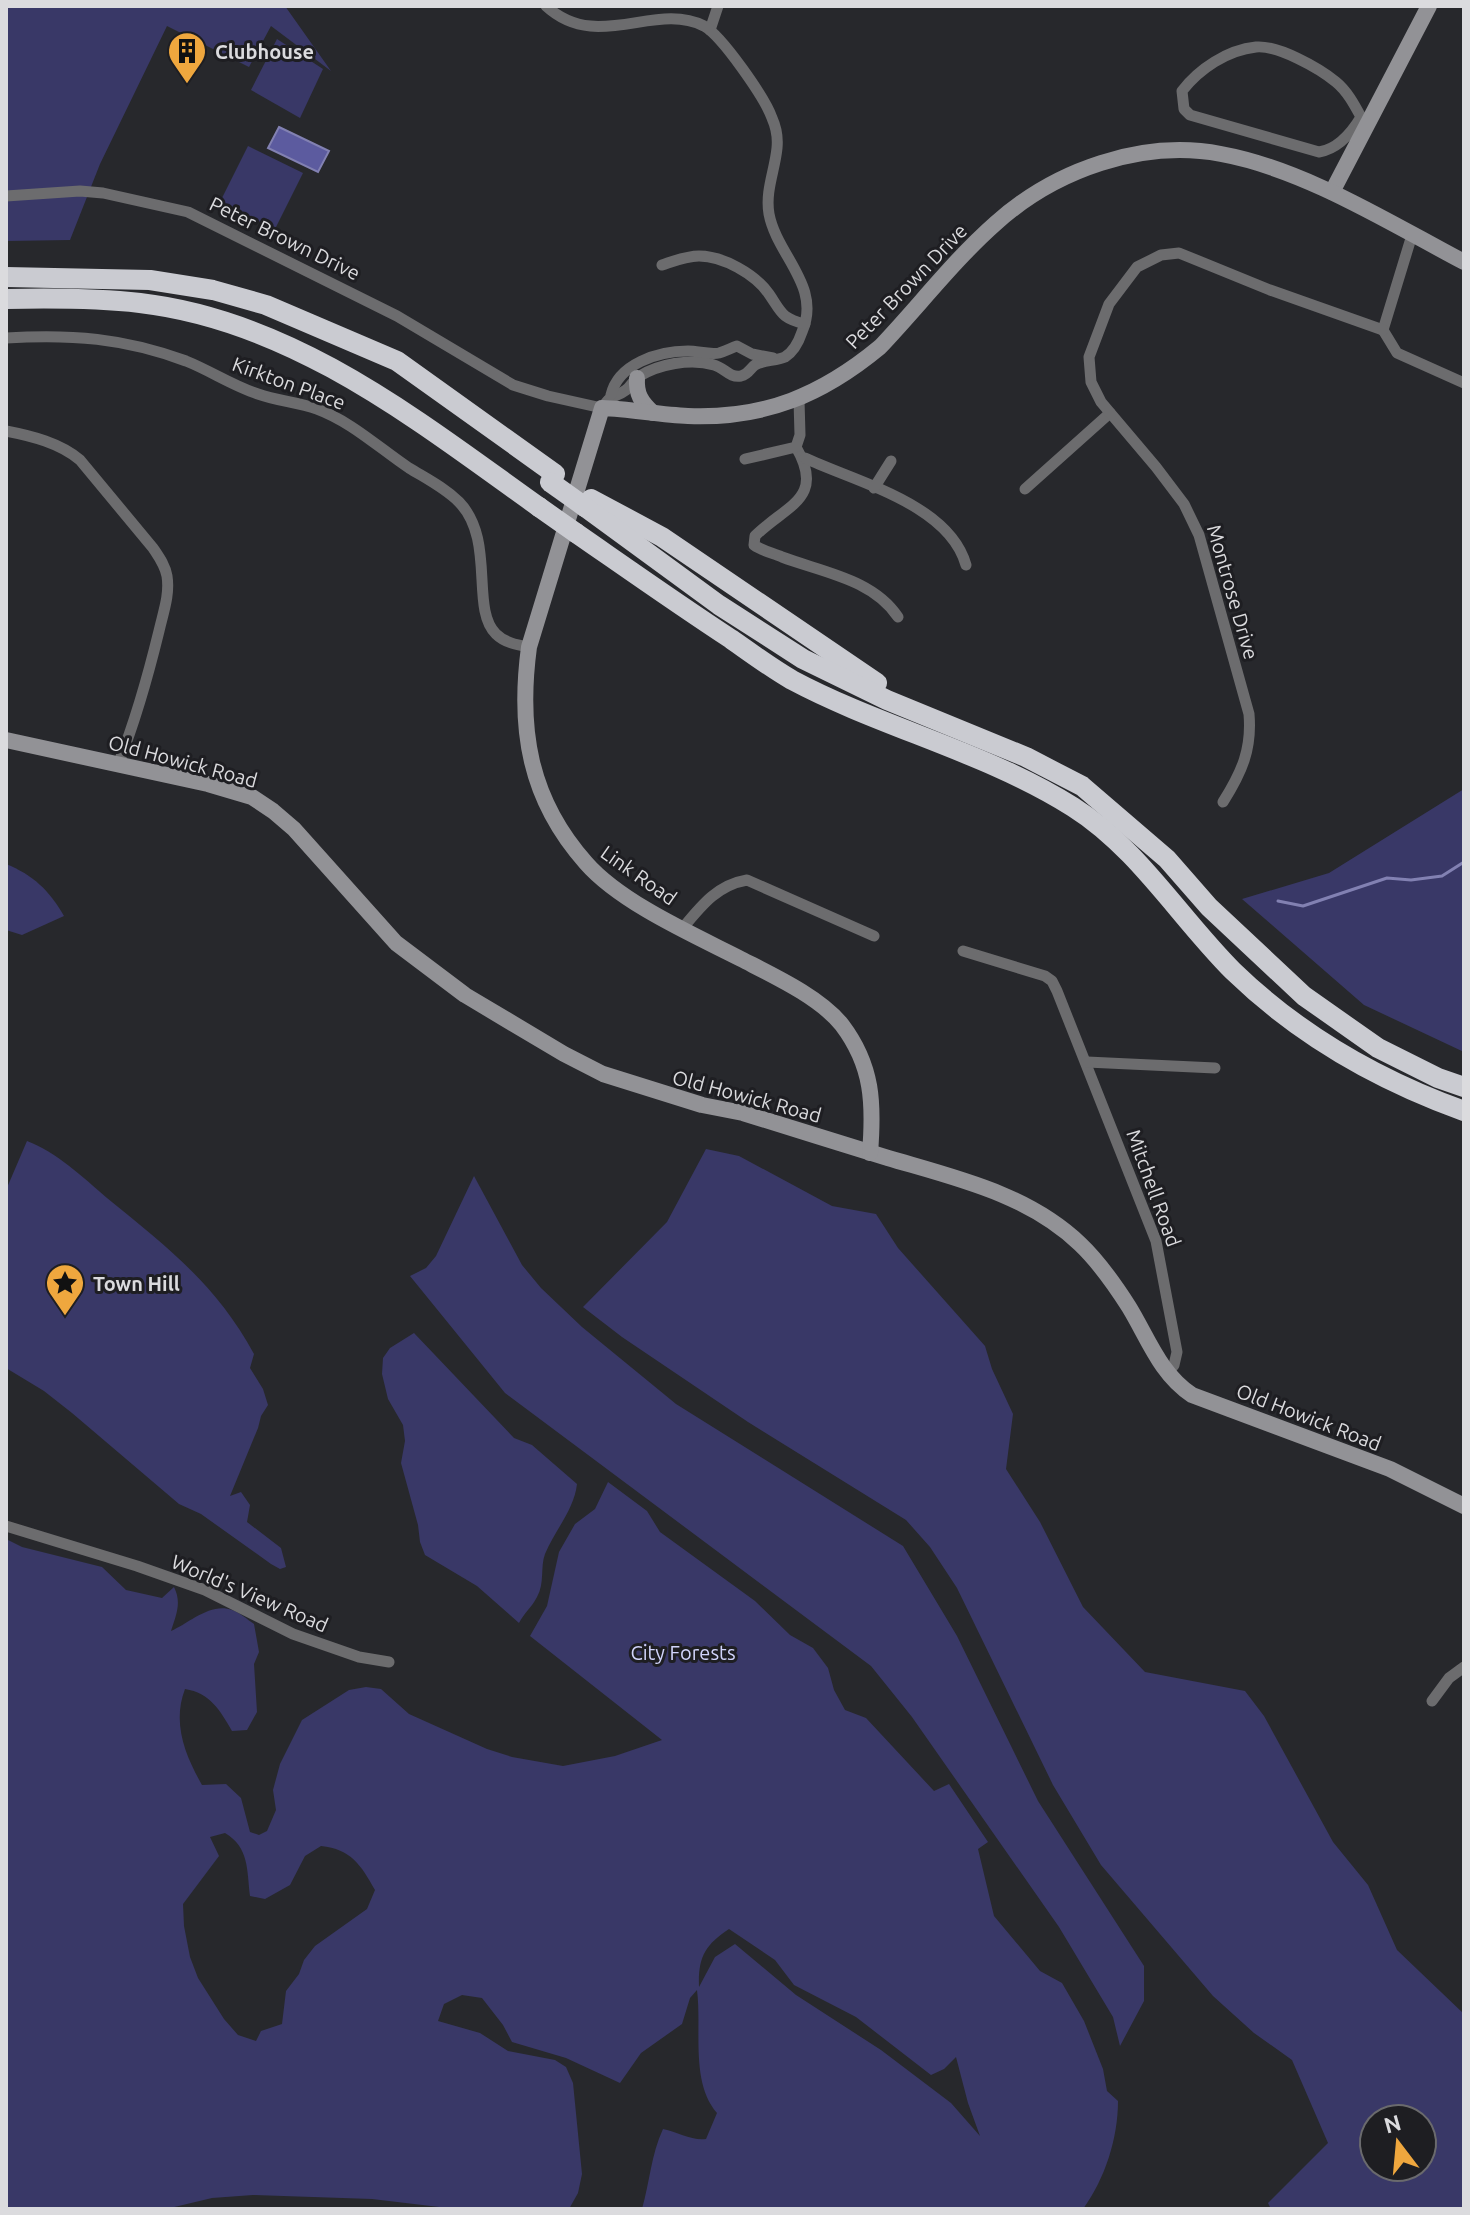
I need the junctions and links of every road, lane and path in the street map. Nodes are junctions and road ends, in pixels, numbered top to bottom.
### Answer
1 (546, 6) edge
2 (718, 6) edge
3 (1429, 6) edge
4 (710, 30) junction
5 (1366, 119) junction
6 (1332, 192) junction
7 (6, 196) edge
8 (1412, 235) junction
9 (1464, 262) edge
10 (662, 265) dead end
11 (6, 277) edge
12 (6, 299) edge
13 (805, 324) junction
14 (1383, 330) junction
15 (6, 338) edge
16 (777, 359) junction
17 (637, 378) junction
18 (1464, 383) edge
19 (799, 400) junction
20 (607, 402) junction
21 (653, 413) junction
22 (1110, 413) junction
23 (6, 429) edge
24 (796, 447) junction
25 (805, 458) junction
26 (745, 459) dead end
27 (891, 461) dead end
28 (874, 488) junction
29 (1025, 489) dead end
30 (966, 565) dead end
31 (898, 617) dead end
32 (529, 647) junction
33 (6, 740) edge
34 (119, 762) junction
35 (1223, 802) dead end
36 (682, 929) junction
37 (874, 936) dead end
38 (963, 951) dead end
39 (1087, 1062) junction
40 (1215, 1068) dead end
41 (1464, 1087) edge
42 (1464, 1111) edge
43 (870, 1153) junction
44 (1167, 1374) junction
45 (1464, 1506) edge
46 (6, 1526) edge
47 (389, 1662) dead end
48 (1464, 1667) edge
49 (1432, 1701) dead end

1 - 4 street
2 - 4 street
3 - 5 street
4 - 13 street
5 - 5 street
5 - 6 street
6 - 8 street, Peter Brown Drive
6 - 19 street, Peter Brown Drive
7 - 20 street, Peter Brown Drive
8 - 9 street, Peter Brown Drive
8 - 14 street
10 - 13 street
11 - 41 highway, bridge
12 - 42 highway, bridge
13 - 16 street
14 - 18 street
14 - 22 street, Montrose Drive
15 - 32 street, Kirkton Place
16 - 17 street
16 - 20 street
17 - 20 street
17 - 21 street
19 - 21 street, Peter Brown Drive
19 - 24 street
20 - 21 street, Peter Brown Drive
20 - 32 street, Link Road
22 - 29 street
22 - 35 street, Montrose Drive
23 - 34 street
24 - 25 street
24 - 26 street
25 - 28 street
25 - 31 street
27 - 28 street
28 - 30 street
32 - 36 street, Link Road
33 - 34 street, Old Howick Road
34 - 43 street, Old Howick Road
36 - 37 street
36 - 43 street, Link Road
38 - 39 street, Mitchell Road
39 - 40 street
39 - 44 street, Mitchell Road
43 - 44 street, Old Howick Road
44 - 45 street, Old Howick Road
46 - 47 street, World's View Road
48 - 49 street

